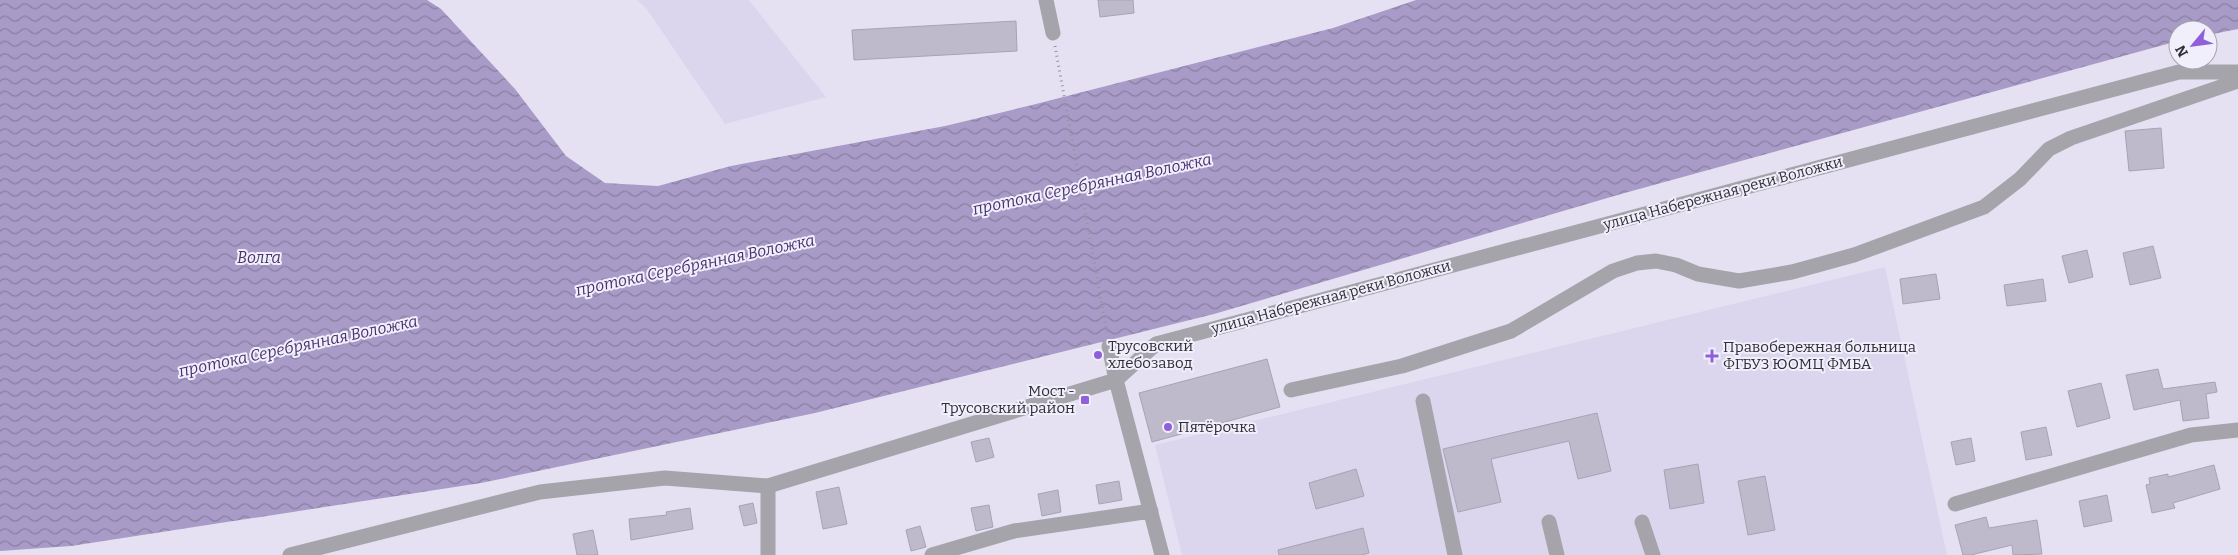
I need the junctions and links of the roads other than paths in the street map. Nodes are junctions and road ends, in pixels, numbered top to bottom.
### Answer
1 (1046, 0) edge
2 (1053, 32) road end
3 (2237, 80) edge
4 (1109, 346) road end
5 (1116, 380) junction
6 (1291, 390) dead end
7 (1423, 401) dead end
8 (2238, 430) edge
9 (768, 486) junction
10 (1955, 504) dead end
11 (1151, 511) junction
12 (1549, 522) dead end
13 (1642, 522) dead end
14 (299, 554) edge
15 (768, 555) edge
16 (932, 555) edge
17 (1162, 555) edge
18 (1455, 555) edge
19 (1557, 555) edge
20 (1652, 555) edge

1 - 2 street
3 - 5 street, улица Набережная реки Воложки
3 - 6 street
4 - 5 street
5 - 9 street, улица Набережная реки Воложки
5 - 11 street
7 - 18 street
8 - 10 street
9 - 14 street, улица Набережная реки Воложки
9 - 15 street
11 - 16 street
11 - 17 street
12 - 19 street
13 - 20 street

